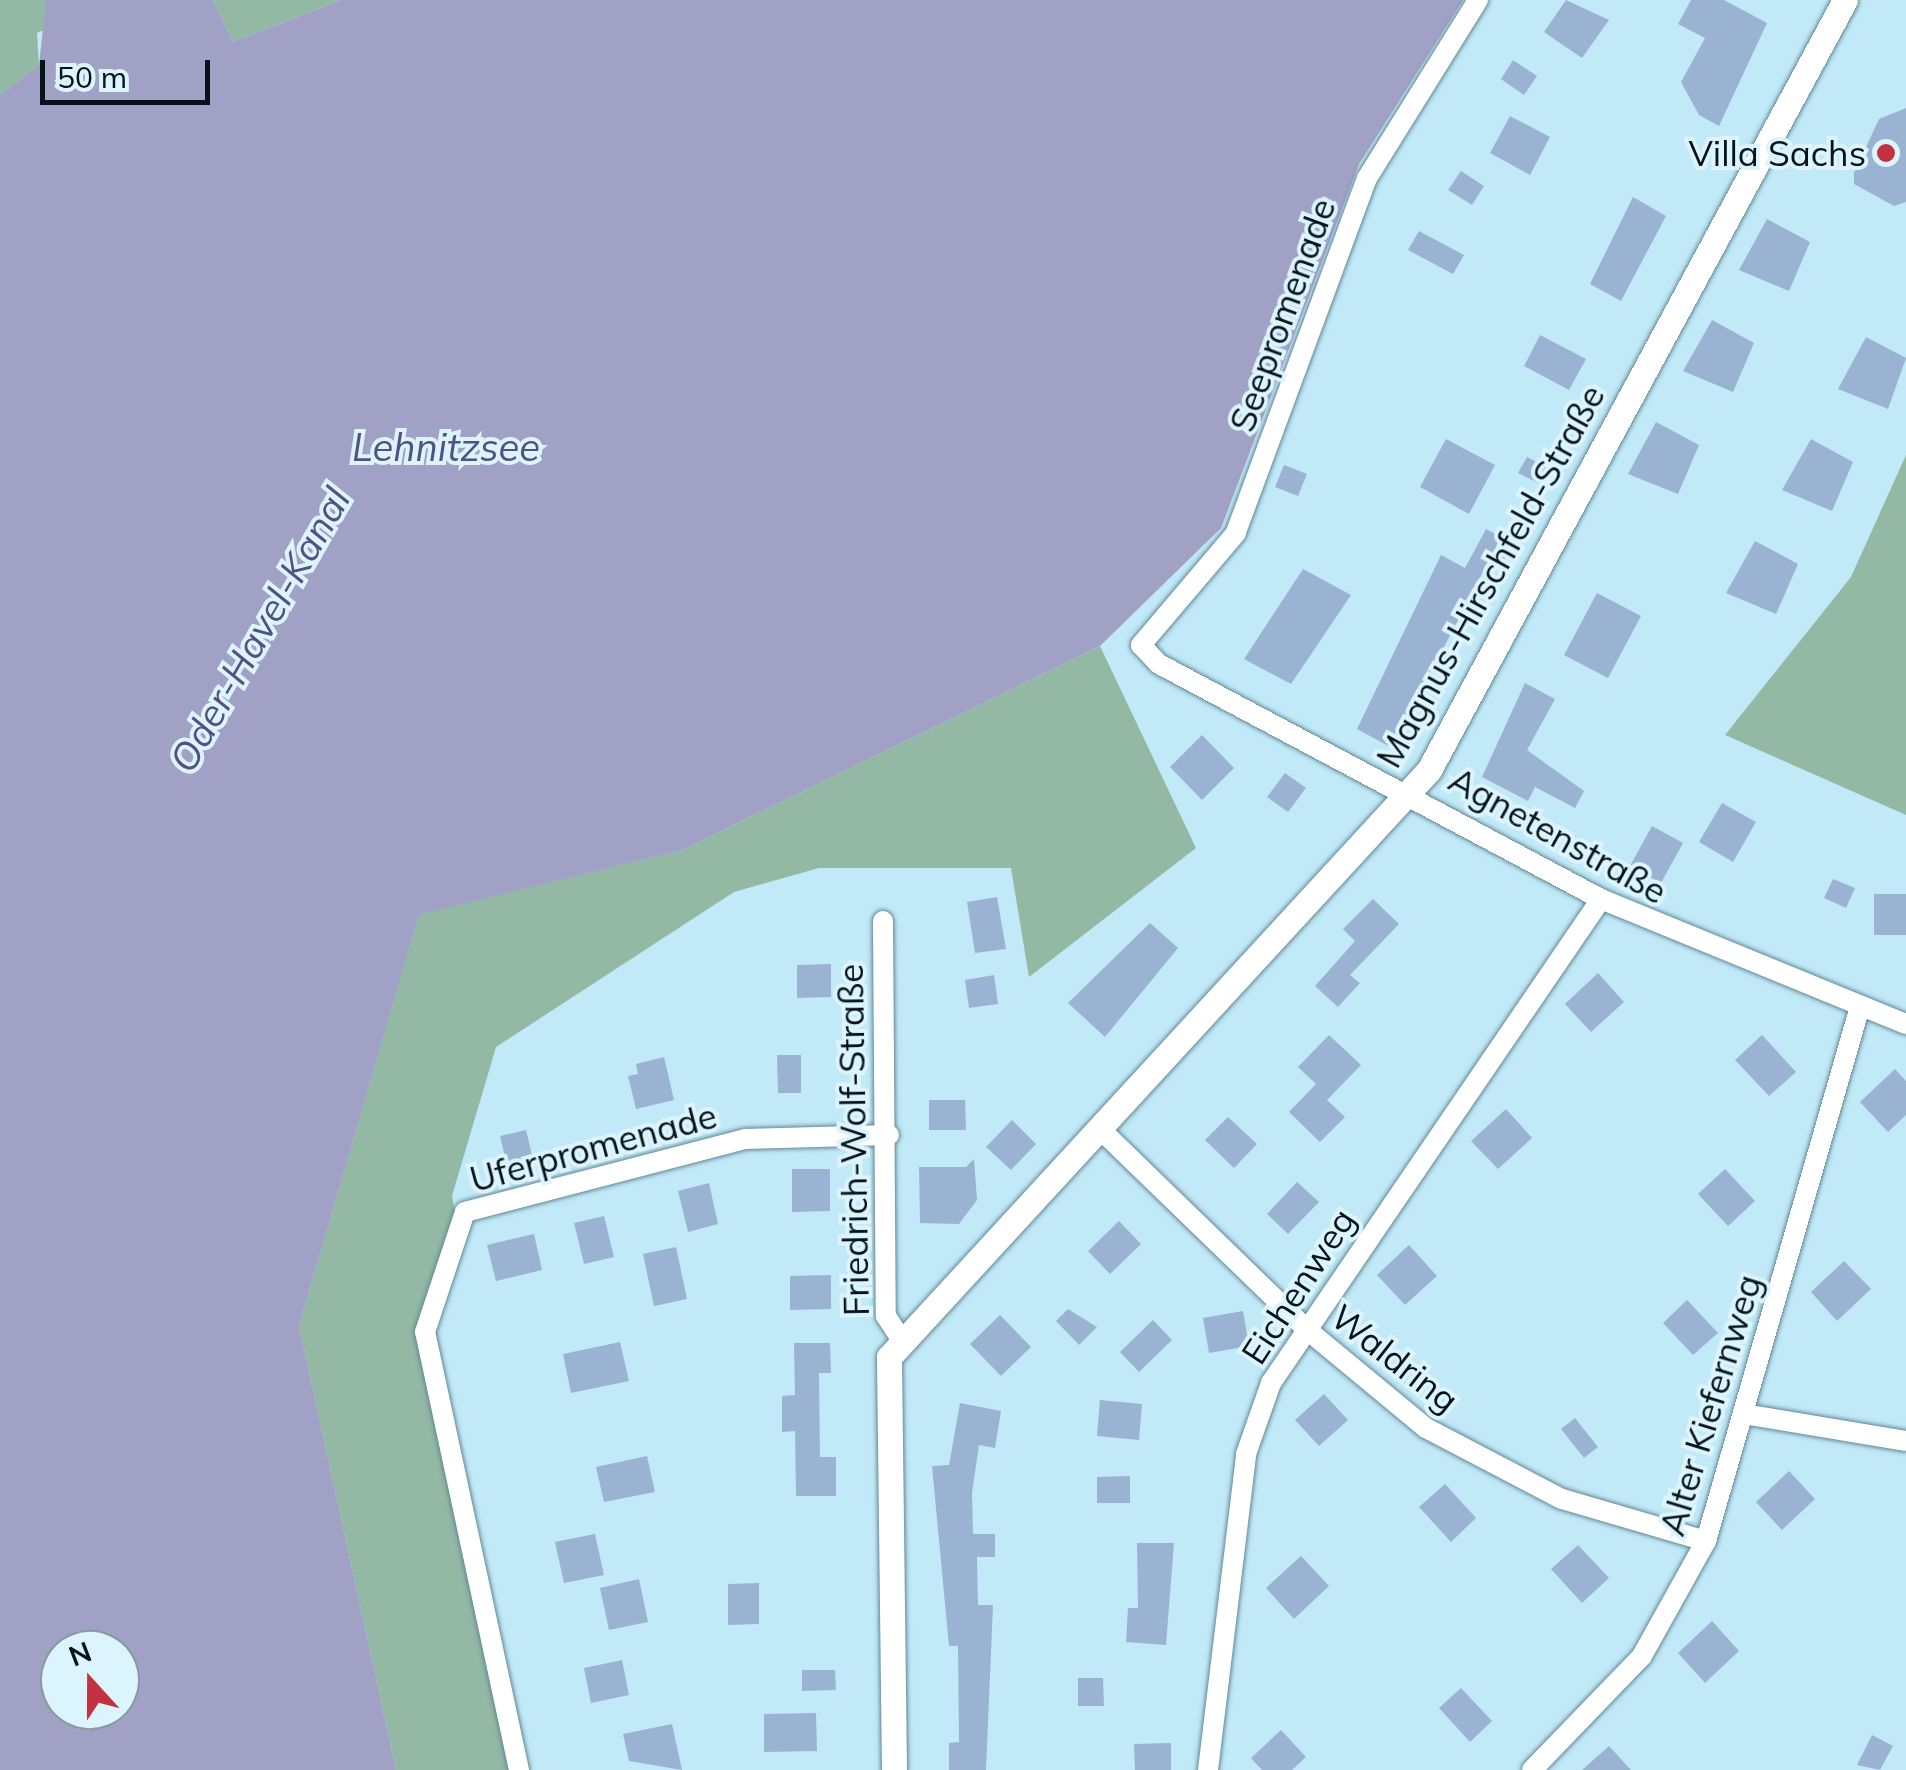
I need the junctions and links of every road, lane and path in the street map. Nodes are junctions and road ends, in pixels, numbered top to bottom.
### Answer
1 (1478, 0) edge
2 (1845, 0) edge
3 (1141, 645) joint
4 (1413, 792) junction
5 (1600, 899) junction
6 (883, 921) dead end
7 (1858, 1010) junction
8 (1906, 1024) edge
9 (1102, 1132) junction
10 (889, 1134) junction
11 (1305, 1328) junction
12 (900, 1339) junction
13 (1744, 1414) junction
14 (1906, 1441) edge
15 (1706, 1541) junction
16 (519, 1770) edge
17 (894, 1770) edge
18 (1208, 1770) edge
19 (1532, 1770) edge

1 - 3 street, Seepromenade
2 - 4 street, Magnus-Hirschfeld-Straße
3 - 4 street, Agnetenstraße
4 - 5 street, Agnetenstraße
4 - 9 street, Magnus-Hirschfeld-Straße
5 - 7 street, Agnetenstraße
5 - 11 street, Eichenweg
6 - 10 street, Friedrich-Wolf-Straße
7 - 8 street, Agnetenstraße
7 - 13 street, Alter Kiefernweg
9 - 11 street, Waldring
9 - 12 street, Magnus-Hirschfeld-Straße
10 - 12 street, Friedrich-Wolf-Straße
10 - 16 street, Uferpromenade
11 - 15 street, Waldring
11 - 18 street, Eichenweg
12 - 17 street, Friedrich-Wolf-Straße
13 - 14 street
13 - 15 street, Alter Kiefernweg
15 - 19 street, Alter Kiefernweg

